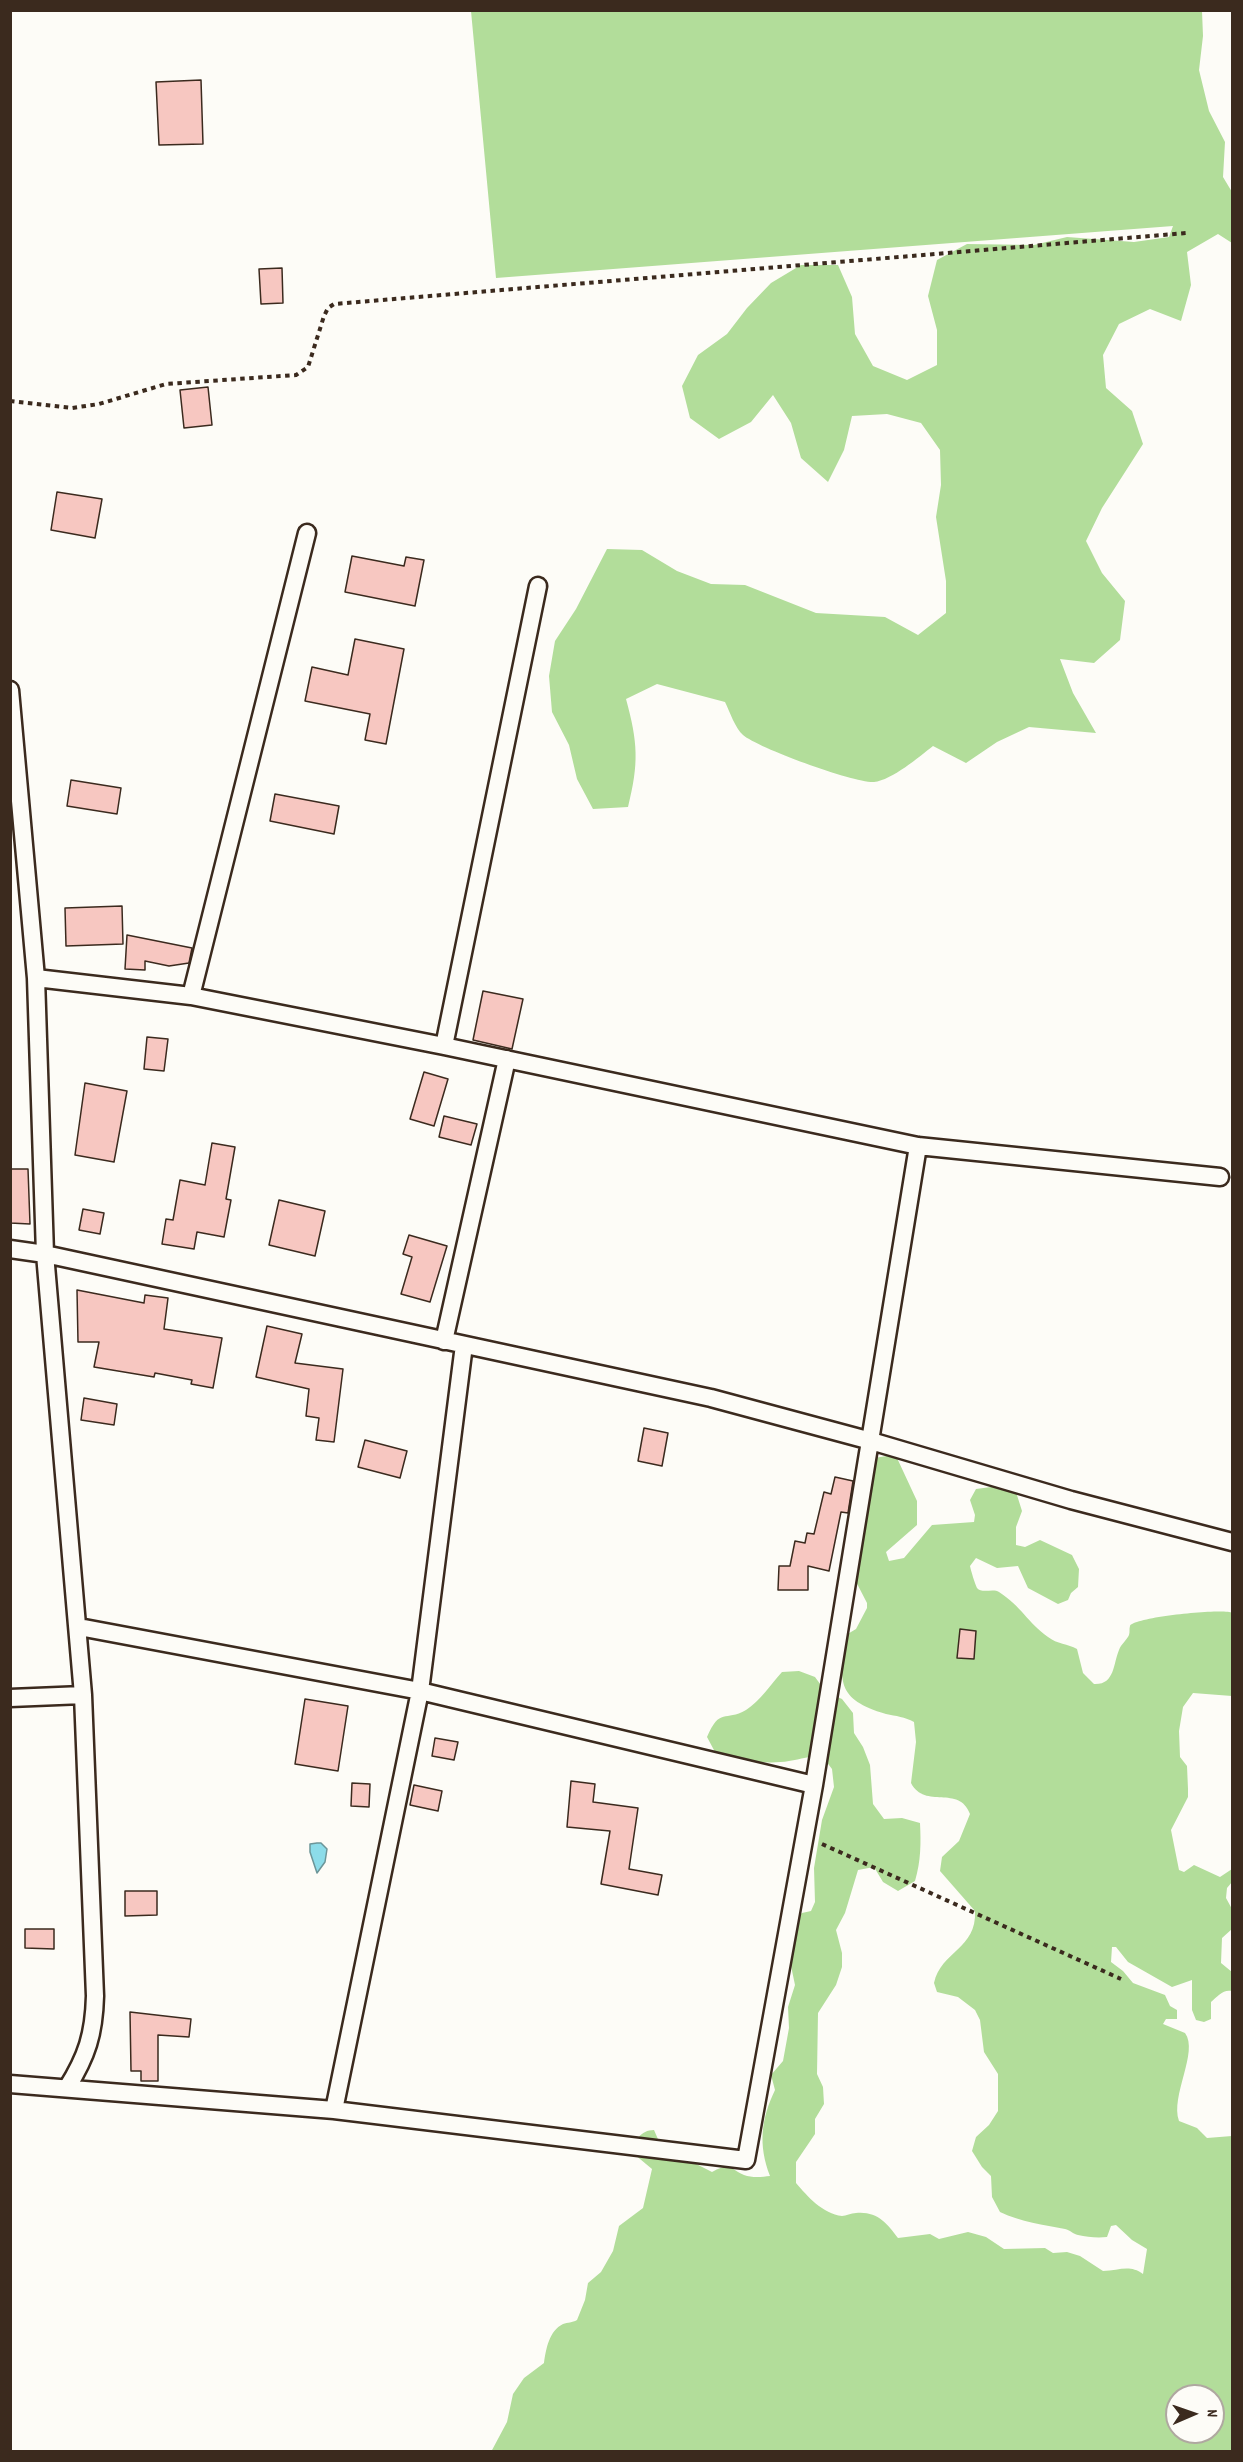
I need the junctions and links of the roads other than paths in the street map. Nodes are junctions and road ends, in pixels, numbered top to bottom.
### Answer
1 (307, 533) dead end
2 (538, 586) dead end
3 (10, 690) edge
4 (36, 978) junction
5 (191, 996) junction
6 (444, 1046) junction
7 (507, 1059) junction
8 (918, 1146) junction
9 (1220, 1177) dead end
10 (10, 1249) edge
11 (45, 1254) junction
12 (444, 1341) junction
13 (464, 1345) junction
14 (871, 1441) junction
15 (1233, 1542) edge
16 (78, 1627) junction
17 (420, 1691) junction
18 (83, 1695) junction
19 (10, 1698) edge
20 (814, 1785) junction
21 (10, 2084) edge
22 (67, 2088) junction
23 (334, 2110) junction

1 - 5 street
2 - 6 street
3 - 4 street
4 - 5 street
4 - 11 street
5 - 6 street
6 - 7 street
7 - 8 street
7 - 12 street
8 - 9 street
8 - 14 street
10 - 11 street
11 - 12 street
11 - 16 street
12 - 13 street
13 - 14 street
13 - 17 street
14 - 15 street
14 - 20 street
16 - 17 street
16 - 18 street
17 - 20 street
17 - 23 street
18 - 19 street
18 - 22 street
20 - 23 street
21 - 22 street
22 - 23 street

